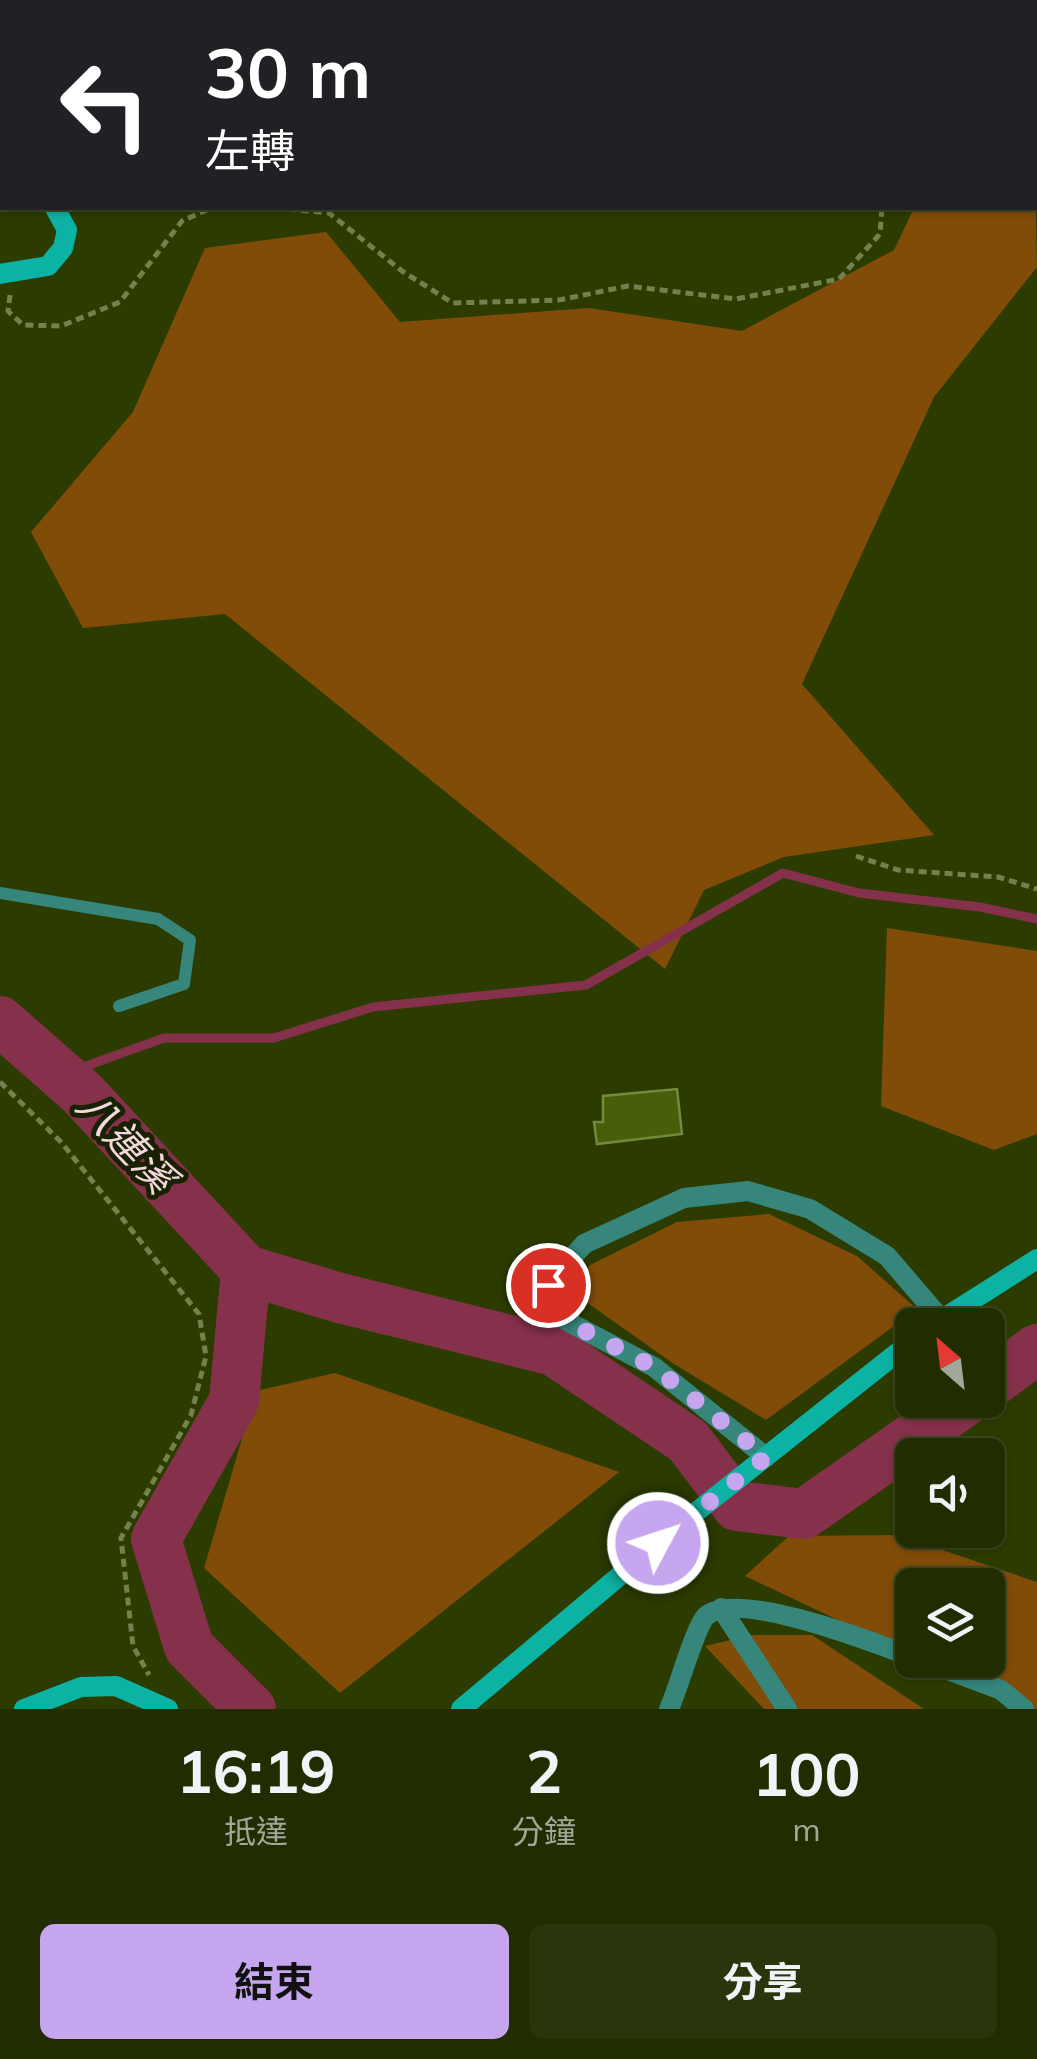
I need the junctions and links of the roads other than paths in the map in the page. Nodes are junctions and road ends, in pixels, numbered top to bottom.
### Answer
1 (56, 210) edge
2 (7, 274) edge
3 (0, 892) edge
4 (119, 1006) dead end
5 (1037, 1258) edge
6 (927, 1308) edge
7 (959, 1308) edge
8 (895, 1355) edge
9 (760, 1462) junction
10 (721, 1608) junction
11 (895, 1651) edge
12 (969, 1678) edge
13 (24, 1709) edge
14 (167, 1709) edge
15 (461, 1709) edge
16 (670, 1709) edge
17 (787, 1709) edge
18 (1024, 1709) edge

1 - 2 street
3 - 4 lane
5 - 7 street
6 - 9 street
8 - 9 street
9 - 15 street
10 - 11 street
10 - 16 street
10 - 17 street
12 - 18 street
13 - 14 street

